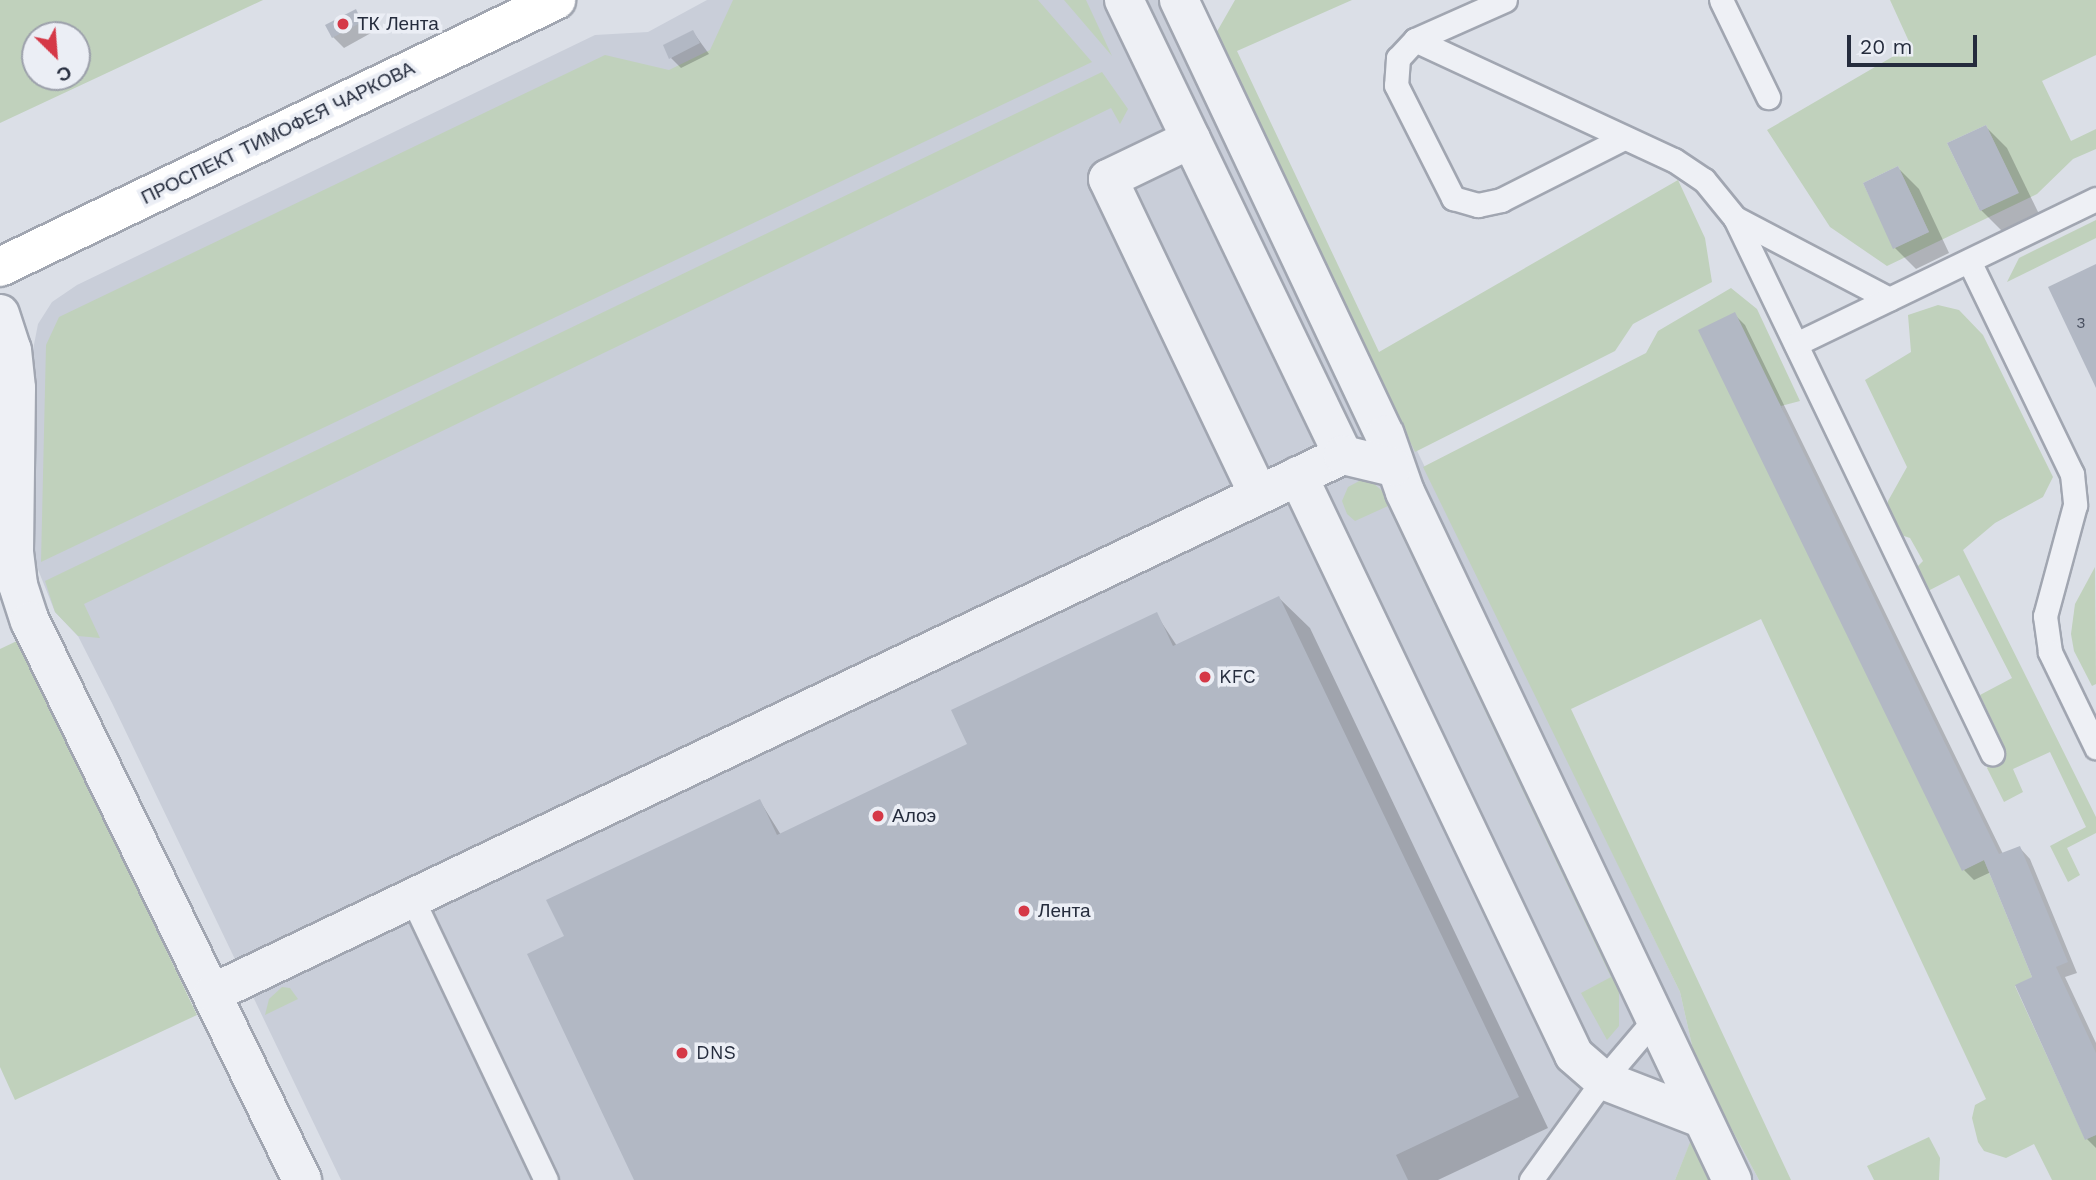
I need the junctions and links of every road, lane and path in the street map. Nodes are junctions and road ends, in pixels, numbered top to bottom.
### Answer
1 (556, 0) edge
2 (1125, 0) edge
3 (1180, 0) edge
4 (1505, 0) edge
5 (1721, 0) edge
6 (1415, 40) junction
7 (1768, 97) dead end
8 (1624, 138) junction
9 (1191, 139) junction
10 (2096, 199) edge
11 (1735, 218) junction
12 (1969, 261) junction
13 (0, 267) edge
14 (1889, 299) junction
15 (0, 314) edge
16 (1796, 344) junction
17 (1389, 451) junction
18 (1343, 455) junction
19 (1298, 476) junction
20 (1258, 494) junction
21 (2096, 747) edge
22 (1992, 753) dead end
23 (412, 898) junction
24 (213, 993) junction
25 (1655, 1019) junction
26 (1603, 1080) junction
27 (1702, 1118) junction
28 (302, 1180) edge
29 (546, 1180) edge
30 (1531, 1180) edge
31 (1732, 1180) edge

1 - 13 main road, ПРОСПЕКТ ТИМОФЕЯ ЧАРКОВА
2 - 9 street
3 - 17 street
4 - 6 lane
5 - 7 lane
6 - 8 lane
6 - 8 lane
8 - 11 lane
9 - 18 street
9 - 20 street
10 - 12 lane
11 - 14 lane
11 - 16 lane
12 - 14 lane
12 - 21 lane
14 - 16 lane
15 - 24 street
16 - 22 lane
17 - 18 street
17 - 25 street
18 - 19 street
19 - 20 street
19 - 26 street
20 - 23 street
23 - 24 street
23 - 29 lane
24 - 28 street
25 - 26 lane
25 - 27 street
26 - 27 street
26 - 30 lane
27 - 31 street

